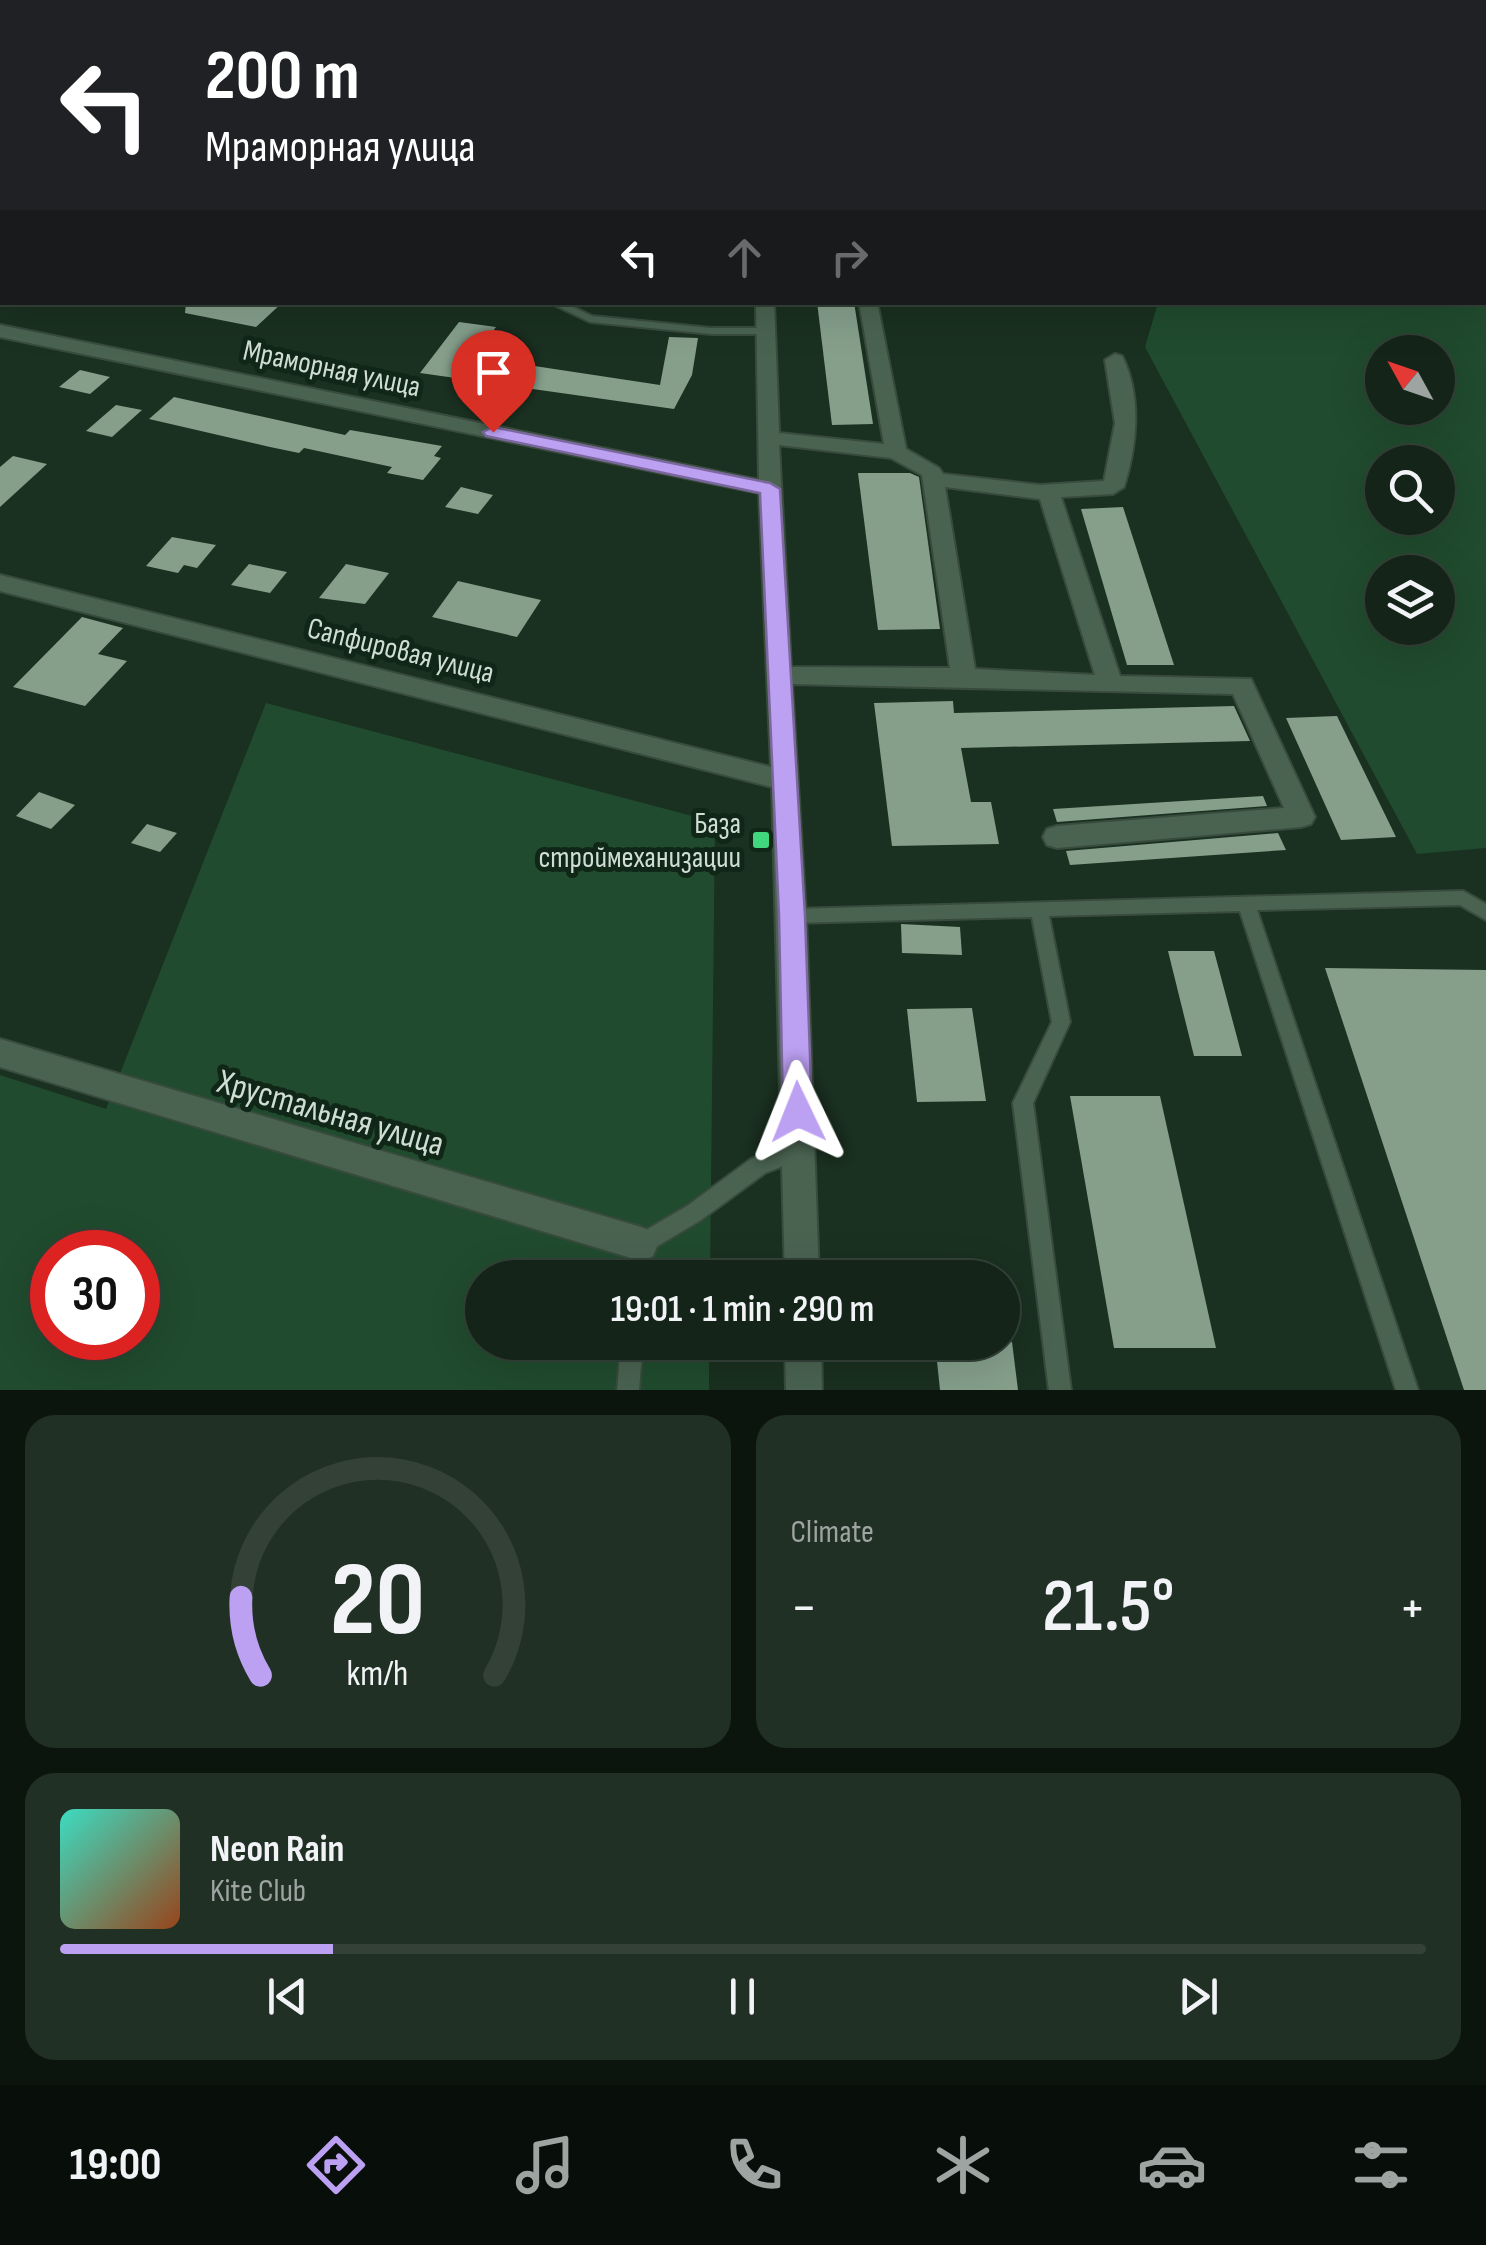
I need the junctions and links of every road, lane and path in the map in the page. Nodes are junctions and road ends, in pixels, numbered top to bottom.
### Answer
1 (559, 305) edge
2 (765, 305) edge
3 (869, 305) edge
4 (0, 331) edge
5 (765, 331) junction
6 (1116, 360) dead end
7 (769, 438) junction
8 (896, 452) junction
9 (934, 479) junction
10 (770, 489) junction
11 (1049, 492) junction
12 (0, 583) edge
13 (779, 675) junction
14 (964, 677) junction
15 (1110, 685) junction
16 (786, 781) junction
17 (1057, 837) dead end
18 (1246, 902) junction
19 (1039, 908) junction
20 (1486, 913) edge
21 (792, 916) junction
22 (0, 1054) edge
23 (799, 1151) junction
24 (641, 1244) junction
25 (640, 1260) edge
26 (802, 1260) edge
27 (630, 1360) edge
28 (803, 1360) edge
29 (628, 1390) edge
30 (804, 1390) edge
31 (1060, 1390) edge
32 (1407, 1390) edge

1 - 5 lane
2 - 5 street
3 - 8 street
4 - 10 street, Мраморная улица
5 - 7 street
6 - 11 street
7 - 8 street
7 - 10 street
8 - 9 street
9 - 11 street
9 - 14 street
10 - 13 street
11 - 15 street
12 - 16 street, Сапфировая улица
13 - 14 street
13 - 16 street
14 - 15 street
15 - 17 street
16 - 21 street
18 - 19 lane
18 - 20 lane
18 - 32 lane
19 - 21 lane
19 - 31 lane
21 - 23 street
22 - 24 street, Хрустальная улица
23 - 24 lane
23 - 26 street
24 - 25 lane
27 - 29 lane
28 - 30 street

